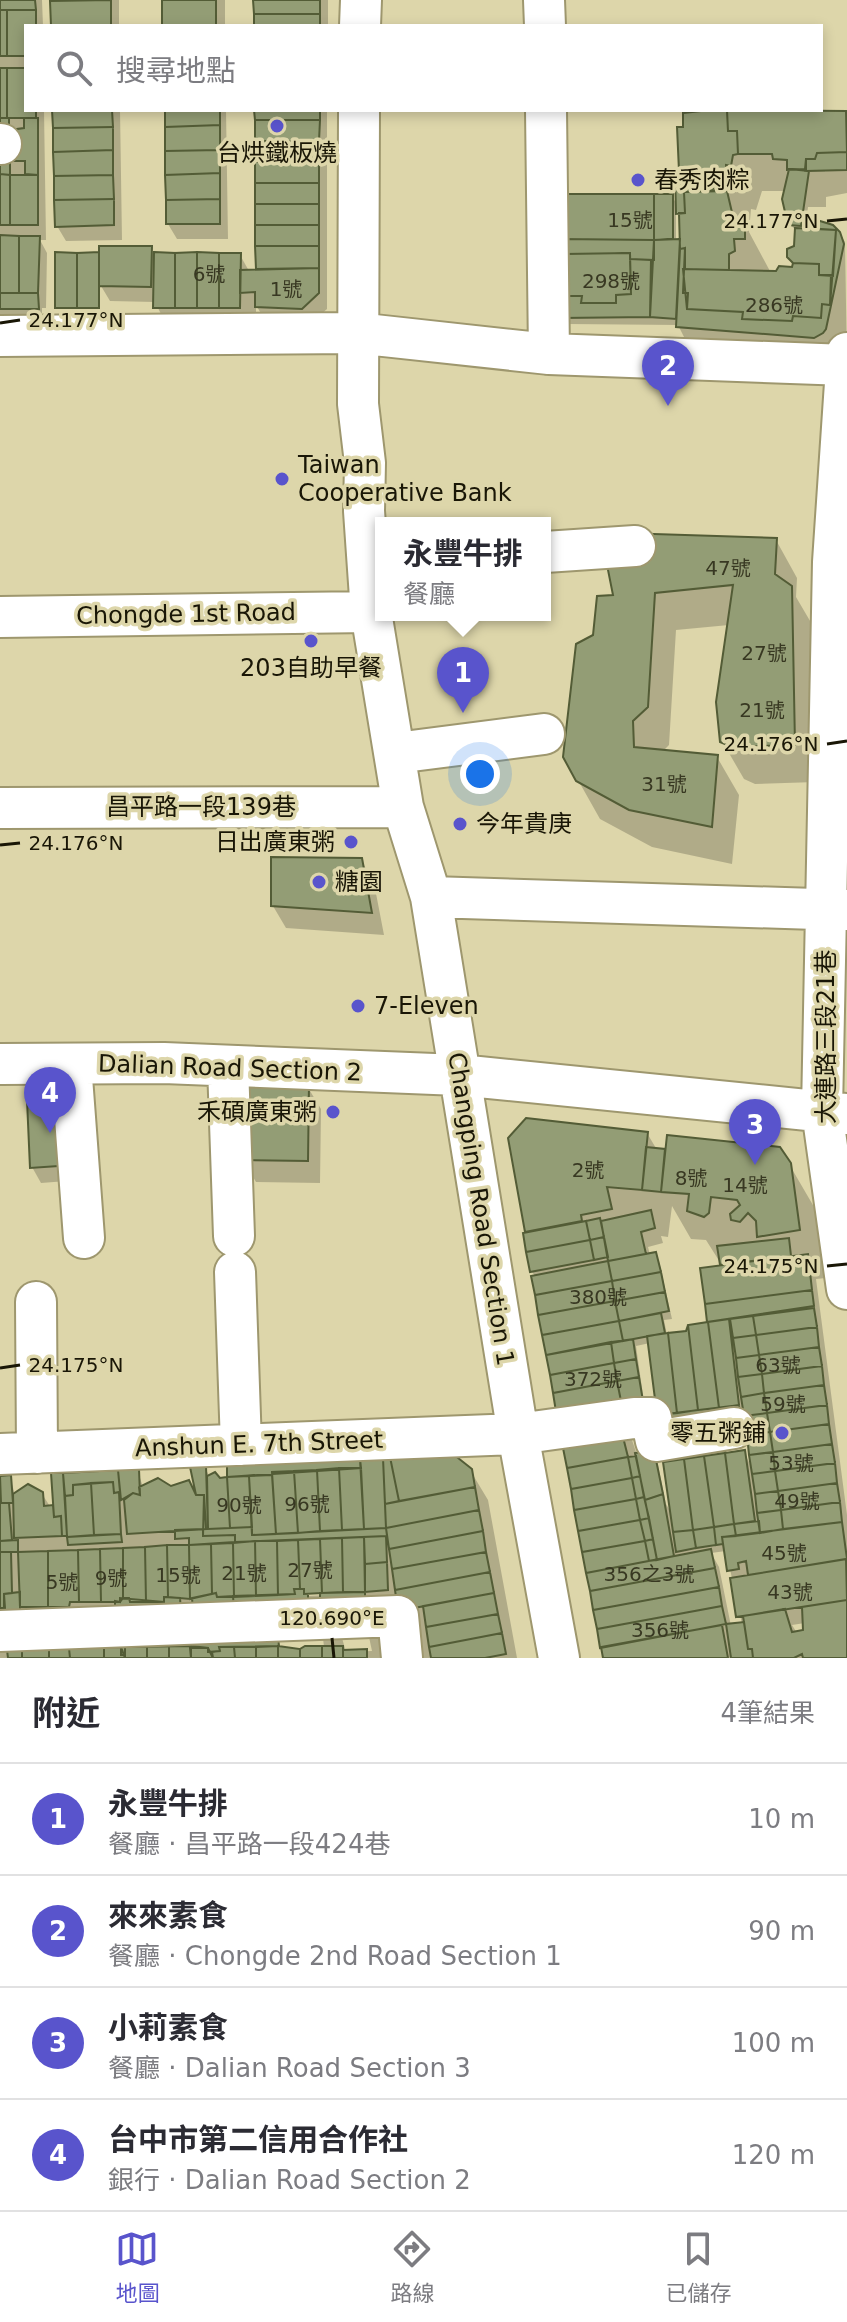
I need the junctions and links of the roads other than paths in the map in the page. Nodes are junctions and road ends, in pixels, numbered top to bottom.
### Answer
1 (361, 0) edge
2 (544, 0) edge
3 (360, 24) edge
4 (545, 24) edge
5 (359, 112) edge
6 (546, 112) edge
7 (356, 333) junction
8 (0, 336) edge
9 (549, 354) junction
10 (846, 361) edge
11 (635, 546) dead end
12 (551, 552) edge
13 (840, 562) edge
14 (374, 571) edge
15 (371, 612) junction
16 (0, 617) edge
17 (839, 728) edge
18 (544, 734) dead end
19 (396, 753) junction
20 (403, 807) junction
21 (0, 808) edge
22 (431, 897) junction
23 (837, 910) edge
24 (0, 1064) edge
25 (71, 1064) junction
26 (228, 1066) junction
27 (459, 1075) junction
28 (834, 1112) edge
29 (84, 1238) dead end
30 (847, 1289) edge
31 (36, 1302) dead end
32 (734, 1428) dead end
33 (518, 1434) junction
34 (241, 1445) junction
35 (19, 1453) edge
36 (0, 1631) edge
37 (402, 1658) edge
38 (559, 1658) edge

1 - 3 street
2 - 4 street
5 - 7 street, Changping Road Section 1
6 - 9 street
7 - 8 street
7 - 9 street
7 - 14 street, Changping Road Section 1
9 - 10 street
10 - 13 street, 大連路三段21巷
11 - 12 street
13 - 17 street, 大連路三段21巷
14 - 15 street, Changping Road Section 1
15 - 16 street, Chongde 1st Road
15 - 19 street, Changping Road Section 1
17 - 23 street, 大連路三段21巷
18 - 19 street
19 - 20 street, Changping Road Section 1
20 - 21 street, 昌平路一段139巷
20 - 22 street, Changping Road Section 1
22 - 23 street
22 - 27 street, Changping Road Section 1
23 - 28 street, 大連路三段21巷
24 - 25 street, Dalian Road Section 2
25 - 26 street, Dalian Road Section 2
25 - 29 street
26 - 27 street, Dalian Road Section 2
26 - 34 street
27 - 28 street, Dalian Road Section 2
27 - 33 street, Changping Road Section 1
28 - 30 street, 大連路三段21巷
31 - 35 street
32 - 33 street, Anshun E. 7th Street
33 - 34 street, Anshun E. 7th Street
33 - 38 street, Changping Road Section 1
34 - 35 street, Anshun E. 7th Street
36 - 37 street

